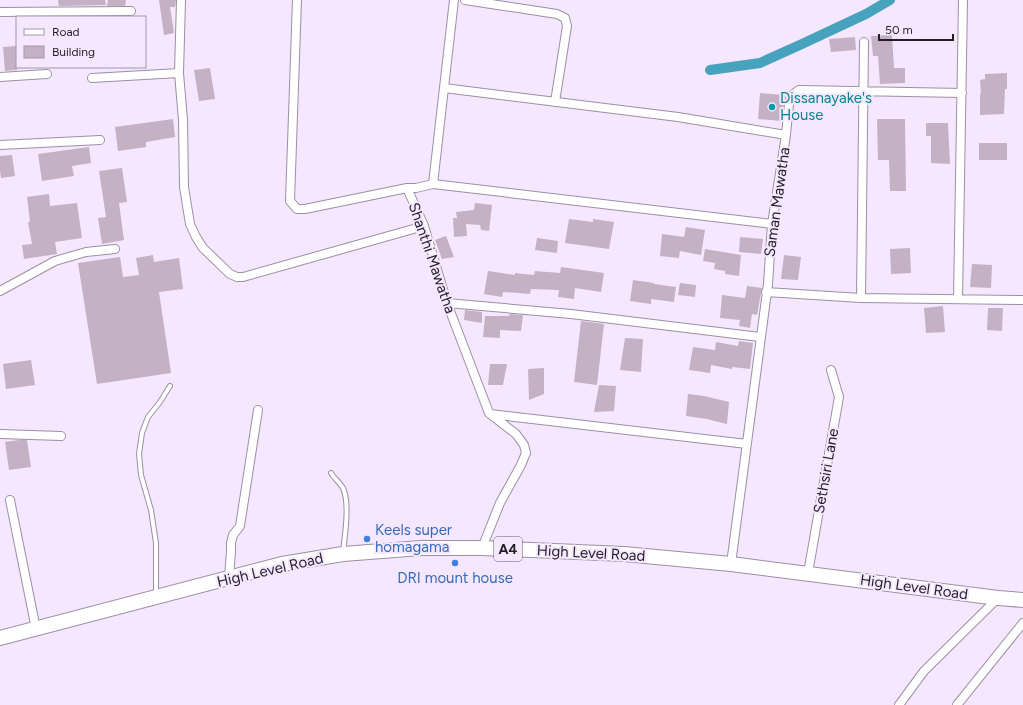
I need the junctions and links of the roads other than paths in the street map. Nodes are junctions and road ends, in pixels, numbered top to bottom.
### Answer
1 (181, 0) edge
2 (298, 0) edge
3 (454, 0) edge
4 (465, 0) edge
5 (963, 0) edge
6 (131, 10) dead end
7 (0, 12) edge
8 (864, 42) dead end
9 (179, 73) junction
10 (47, 74) dead end
11 (0, 77) edge
12 (92, 78) dead end
13 (444, 88) junction
14 (863, 91) junction
15 (962, 92) junction
16 (555, 102) junction
17 (786, 135) junction
18 (100, 140) dead end
19 (0, 145) edge
20 (433, 184) junction
21 (407, 188) junction
22 (772, 224) junction
23 (424, 226) junction
24 (115, 249) dead end
25 (0, 291) edge
26 (766, 292) junction
27 (861, 298) junction
28 (958, 299) junction
29 (1023, 300) edge
30 (447, 303) junction
31 (760, 337) junction
32 (831, 370) dead end
33 (170, 386) dead end
34 (258, 410) dead end
35 (489, 413) junction
36 (0, 434) edge
37 (61, 436) dead end
38 (747, 444) junction
39 (331, 473) dead end
40 (10, 500) dead end
41 (482, 548) junction
42 (343, 554) junction
43 (731, 564) junction
44 (808, 573) junction
45 (229, 578) junction
46 (156, 597) junction
47 (998, 598) junction
48 (1023, 600) edge
49 (1023, 623) edge
50 (36, 629) junction
51 (0, 638) edge
52 (899, 705) edge
53 (957, 705) edge

1 - 9 street
2 - 21 street, Shanthi Mawatha
3 - 13 street
4 - 16 street
5 - 15 street
6 - 7 street
8 - 14 street
9 - 12 street
9 - 23 street
10 - 11 street
13 - 16 street, Saman Mawatha
13 - 20 street
14 - 15 street
14 - 17 street
14 - 27 street
15 - 28 street
16 - 17 street, Saman Mawatha
17 - 22 street, Saman Mawatha
18 - 19 street
20 - 21 street
20 - 22 street
21 - 23 street, Shanthi Mawatha
22 - 26 street, Saman Mawatha
23 - 30 street, Shanthi Mawatha
24 - 25 street
26 - 27 street
26 - 31 street, Saman Mawatha
27 - 28 street
28 - 29 street
30 - 31 street
30 - 35 street, Shanthi Mawatha
31 - 38 street, Saman Mawatha
32 - 44 street, Sethsiri Lane
33 - 46 lane
34 - 45 street
35 - 38 street
35 - 41 street
36 - 37 street
38 - 43 street, Saman Mawatha
39 - 42 lane
40 - 50 street
41 - 42 highway, High Level Road / A4
41 - 43 highway, High Level Road / A4
42 - 45 highway, High Level Road / A4
43 - 44 highway, High Level Road / A4
44 - 47 highway, High Level Road / A4
45 - 46 highway, High Level Road / A4
46 - 50 highway, High Level Road / A4
47 - 48 highway, High Level Road / A4
47 - 52 street
49 - 53 street
50 - 51 highway, High Level Road / A4

